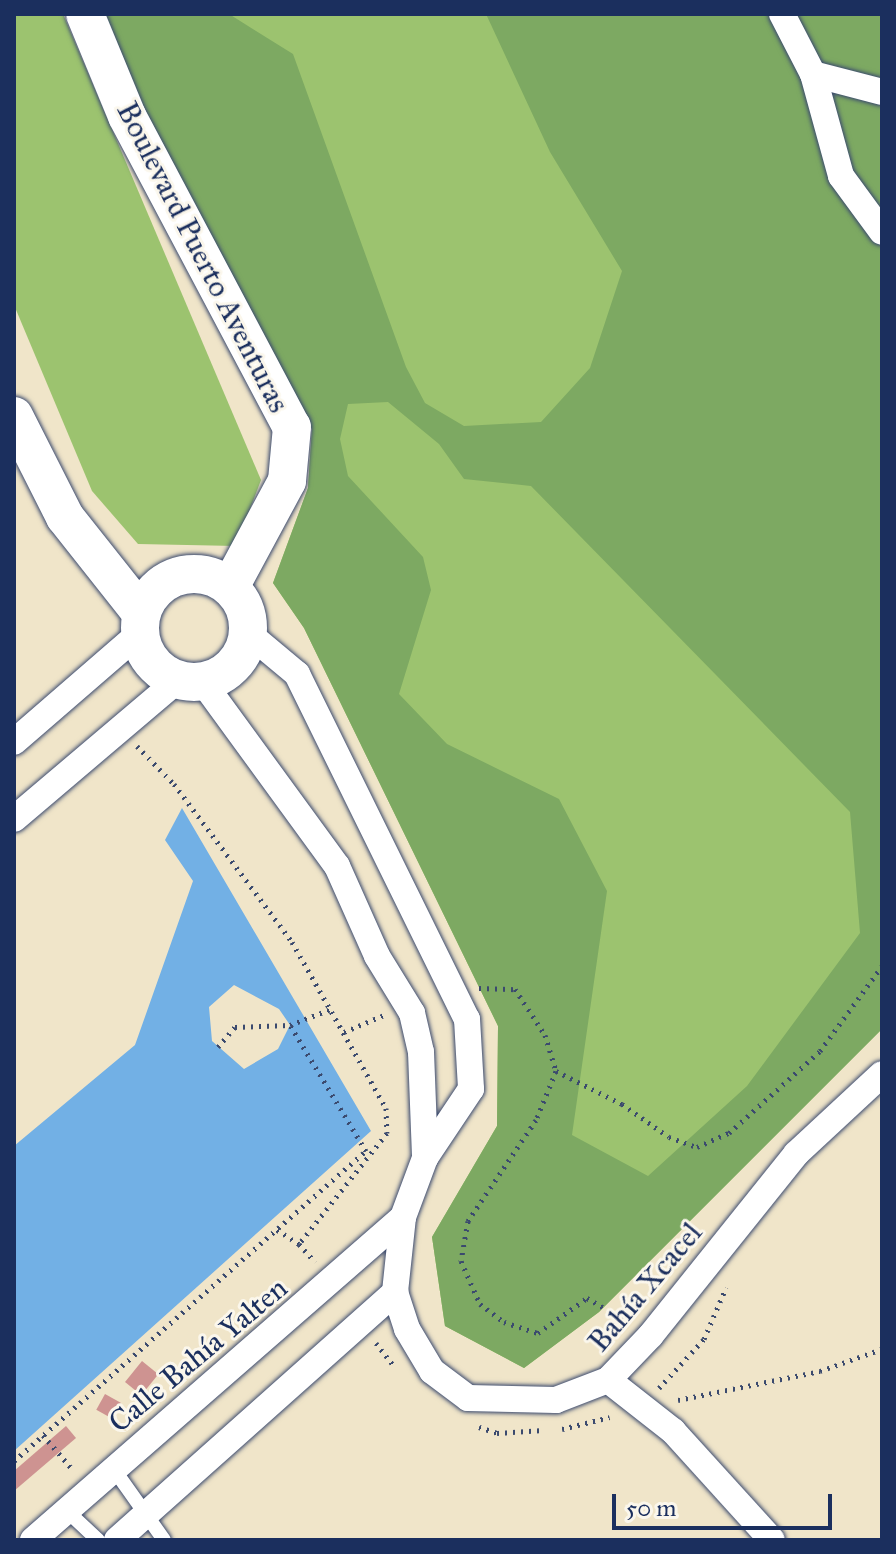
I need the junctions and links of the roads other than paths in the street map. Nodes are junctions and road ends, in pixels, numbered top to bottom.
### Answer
1 (85, 14) edge
2 (782, 14) edge
3 (813, 74) junction
4 (882, 92) edge
5 (882, 232) edge
6 (14, 416) edge
7 (230, 587) junction
8 (140, 623) junction
9 (248, 633) junction
10 (190, 680) junction
11 (14, 742) edge
12 (14, 819) edge
13 (882, 1074) edge
14 (425, 1158) junction
15 (403, 1217) junction
16 (395, 1292) junction
17 (608, 1380) junction
18 (113, 1468) junction
19 (66, 1510) junction
20 (146, 1512) junction
21 (33, 1540) edge
22 (98, 1540) edge
23 (117, 1540) edge
24 (164, 1540) edge
25 (772, 1540) edge

1 - 7 street, Boulevard Puerto Aventuras
2 - 3 street
3 - 4 street
3 - 5 street
6 - 8 street
7 - 8 street
7 - 9 street
8 - 10 street
8 - 11 street
9 - 10 street
9 - 14 street
10 - 12 street
10 - 14 street
13 - 17 street, Bahía Xcacel
14 - 15 street, Bahía Xcacel
15 - 16 street, Bahía Xcacel
15 - 18 street, Calle Bahía Yalten
16 - 17 street, Bahía Xcacel
16 - 20 street
17 - 25 street
18 - 19 street, Calle Bahía Yalten
18 - 20 lane
19 - 21 street, Calle Bahía Yalten
19 - 22 lane
20 - 23 street
20 - 24 lane

